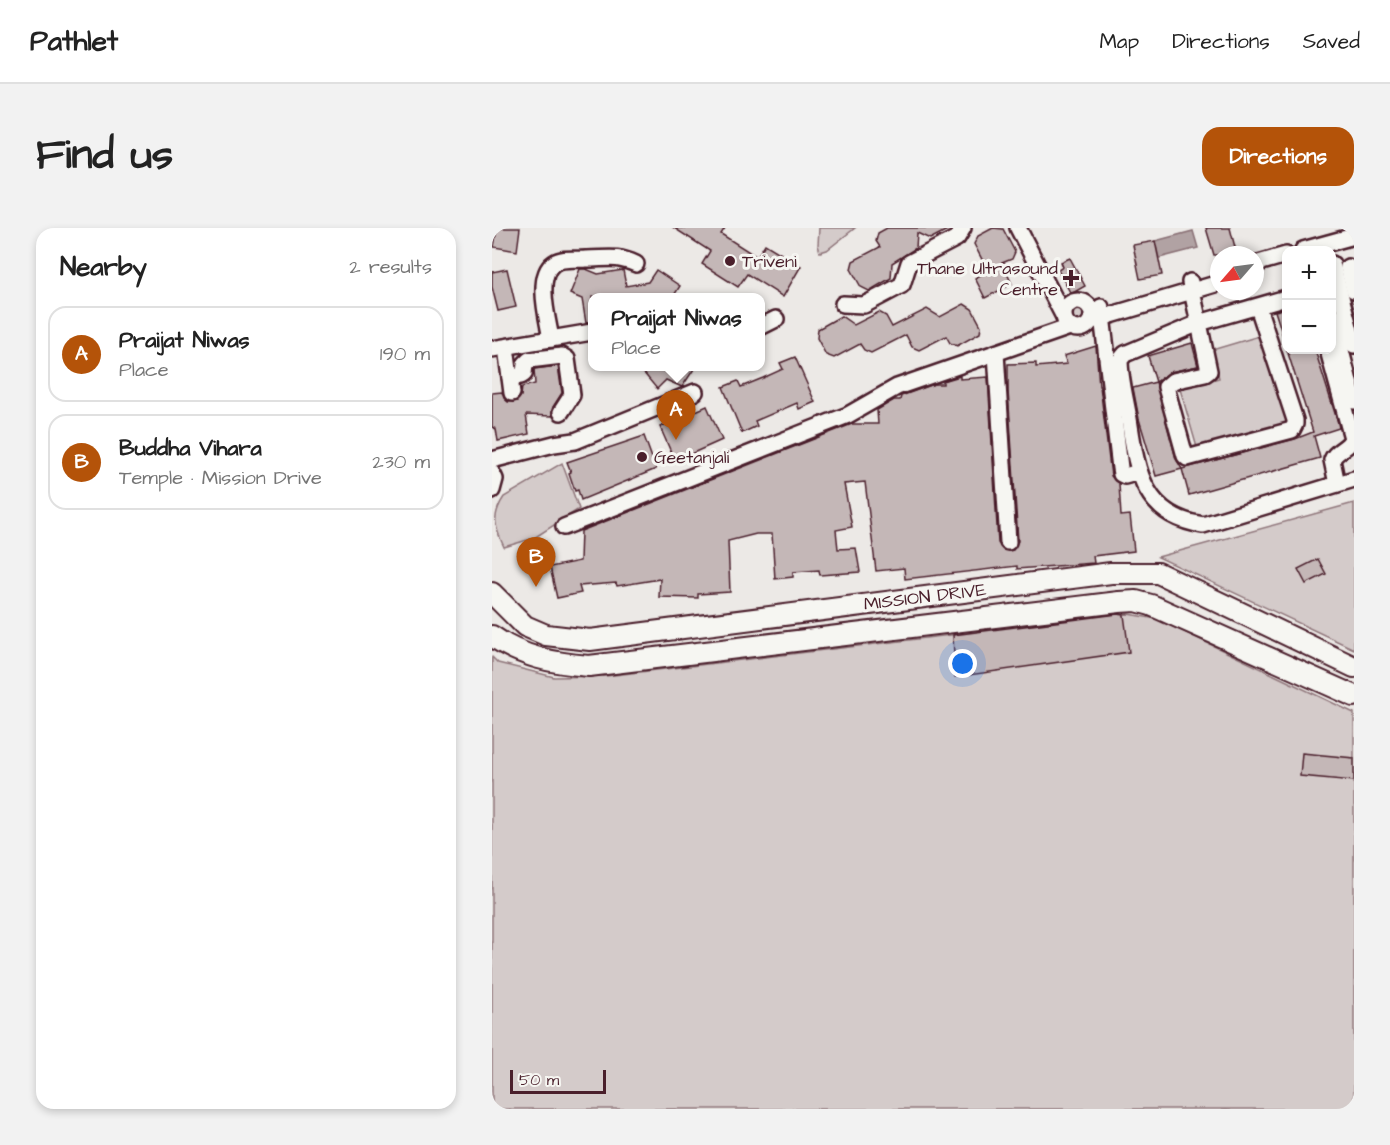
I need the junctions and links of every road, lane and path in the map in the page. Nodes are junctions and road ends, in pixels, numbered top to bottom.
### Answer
1 (963, 228) edge
2 (1018, 228) edge
3 (1354, 236) edge
4 (1327, 246) edge
5 (1354, 246) edge
6 (1336, 248) edge
7 (1282, 256) edge
8 (1264, 261) edge
9 (636, 264) dead end
10 (1282, 266) edge
11 (1348, 267) dead end
12 (1264, 271) edge
13 (1210, 278) edge
14 (1210, 285) edge
15 (1336, 286) edge
16 (1191, 287) junction
17 (1354, 290) edge
18 (1282, 300) edge
19 (843, 304) dead end
20 (1258, 307) junction
21 (1340, 309) edge
22 (1096, 314) junction
23 (776, 320) dead end
24 (1067, 321) junction
25 (1199, 323) junction
26 (765, 325) edge
27 (588, 333) edge
28 (551, 339) junction
29 (1354, 345) edge
30 (499, 348) edge
31 (996, 352) junction
32 (1331, 354) edge
33 (1339, 366) junction
34 (510, 376) junction
35 (695, 392) dead end
36 (512, 393) dead end
37 (1354, 401) edge
38 (561, 412) dead end
39 (492, 460) edge
40 (1139, 472) junction
41 (492, 473) edge
42 (1354, 479) edge
43 (1337, 484) junction
44 (492, 490) edge
45 (564, 527) dead end
46 (1008, 542) dead end
47 (492, 593) edge
48 (492, 636) edge
49 (1354, 667) edge
50 (1354, 696) edge

1 - 19 street
2 - 24 street
3 - 4 street
5 - 6 street
7 - 8 street
9 - 28 street
10 - 12 street
11 - 17 street
13 - 16 street
14 - 16 street
15 - 21 street
16 - 22 street
16 - 25 street
18 - 20 street
20 - 25 street
20 - 25 street
21 - 29 street
21 - 33 street
22 - 24 street
22 - 24 street
22 - 40 street
23 - 26 street
24 - 31 street
25 - 40 street
27 - 28 street
28 - 30 street
30 - 34 street
31 - 45 street
31 - 46 street
32 - 33 street
33 - 37 street
33 - 43 street
34 - 36 street
34 - 38 street
35 - 39 street
40 - 43 street
41 - 44 street
42 - 43 street
47 - 49 street, MISSION DRIVE
48 - 50 street, MISSION DRIVE

